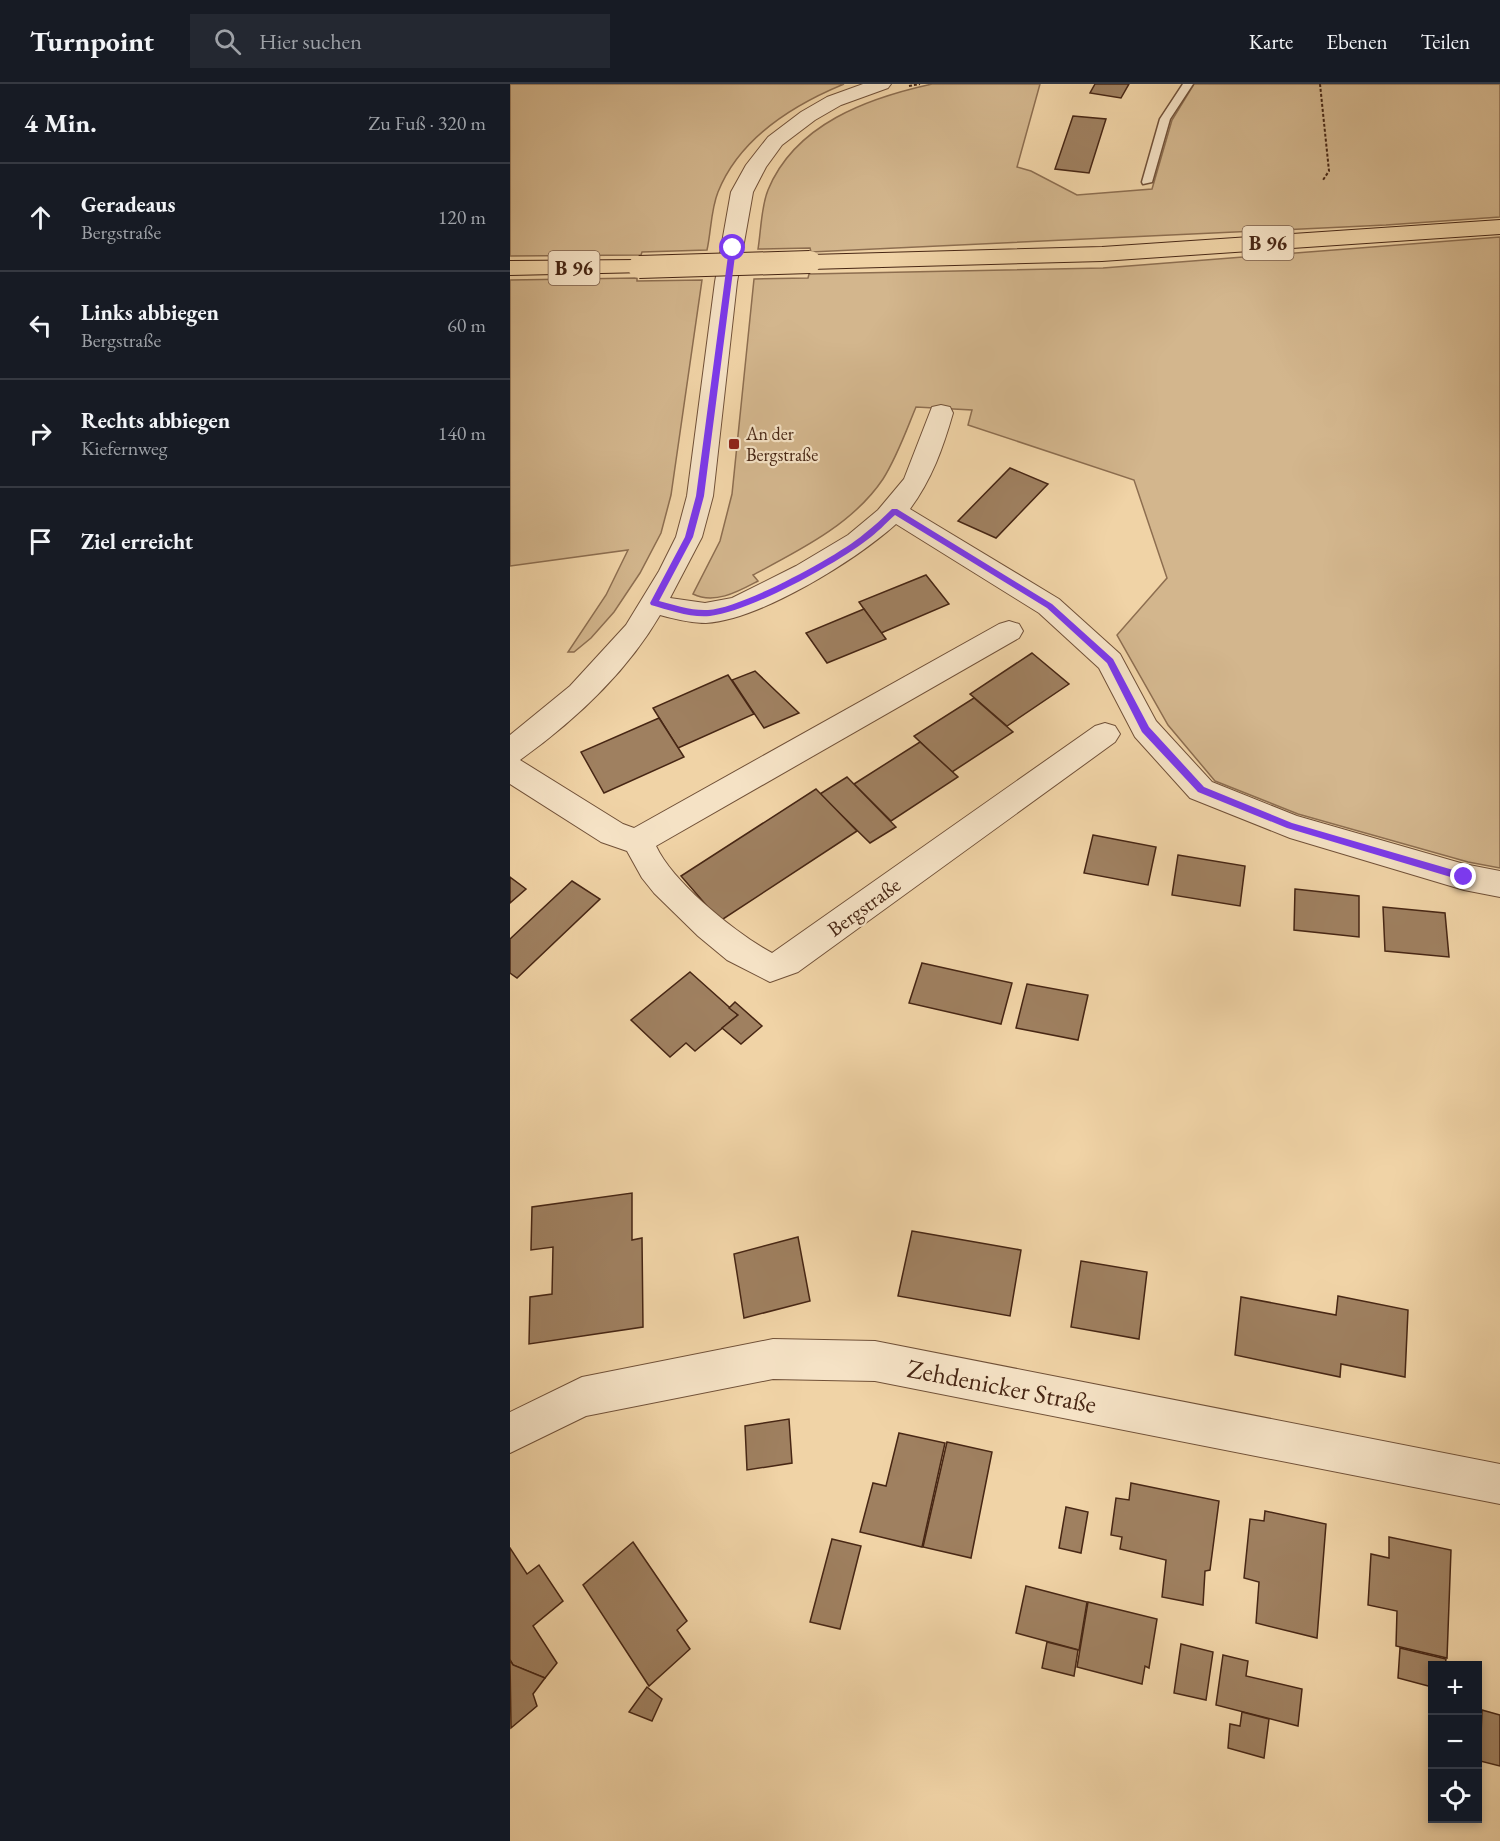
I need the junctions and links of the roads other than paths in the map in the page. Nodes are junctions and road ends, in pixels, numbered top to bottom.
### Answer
1 (881, 84) edge
2 (1188, 84) edge
3 (1147, 182) dead end
4 (1500, 227) edge
5 (510, 268) edge
6 (941, 413) dead end
7 (894, 511) junction
8 (654, 603) junction
9 (1009, 631) dead end
10 (1105, 734) dead end
11 (510, 752) edge
12 (510, 769) edge
13 (639, 843) junction
14 (1500, 884) edge
15 (510, 1433) edge
16 (1500, 1484) edge

1 - 8 street
2 - 3 lane
4 - 5 main road, B 96, bridge
6 - 7 street
7 - 8 street
7 - 14 street
8 - 11 street
9 - 13 street
10 - 13 street, Bergstraße
12 - 13 street
15 - 16 street, Zehdenicker Straße

